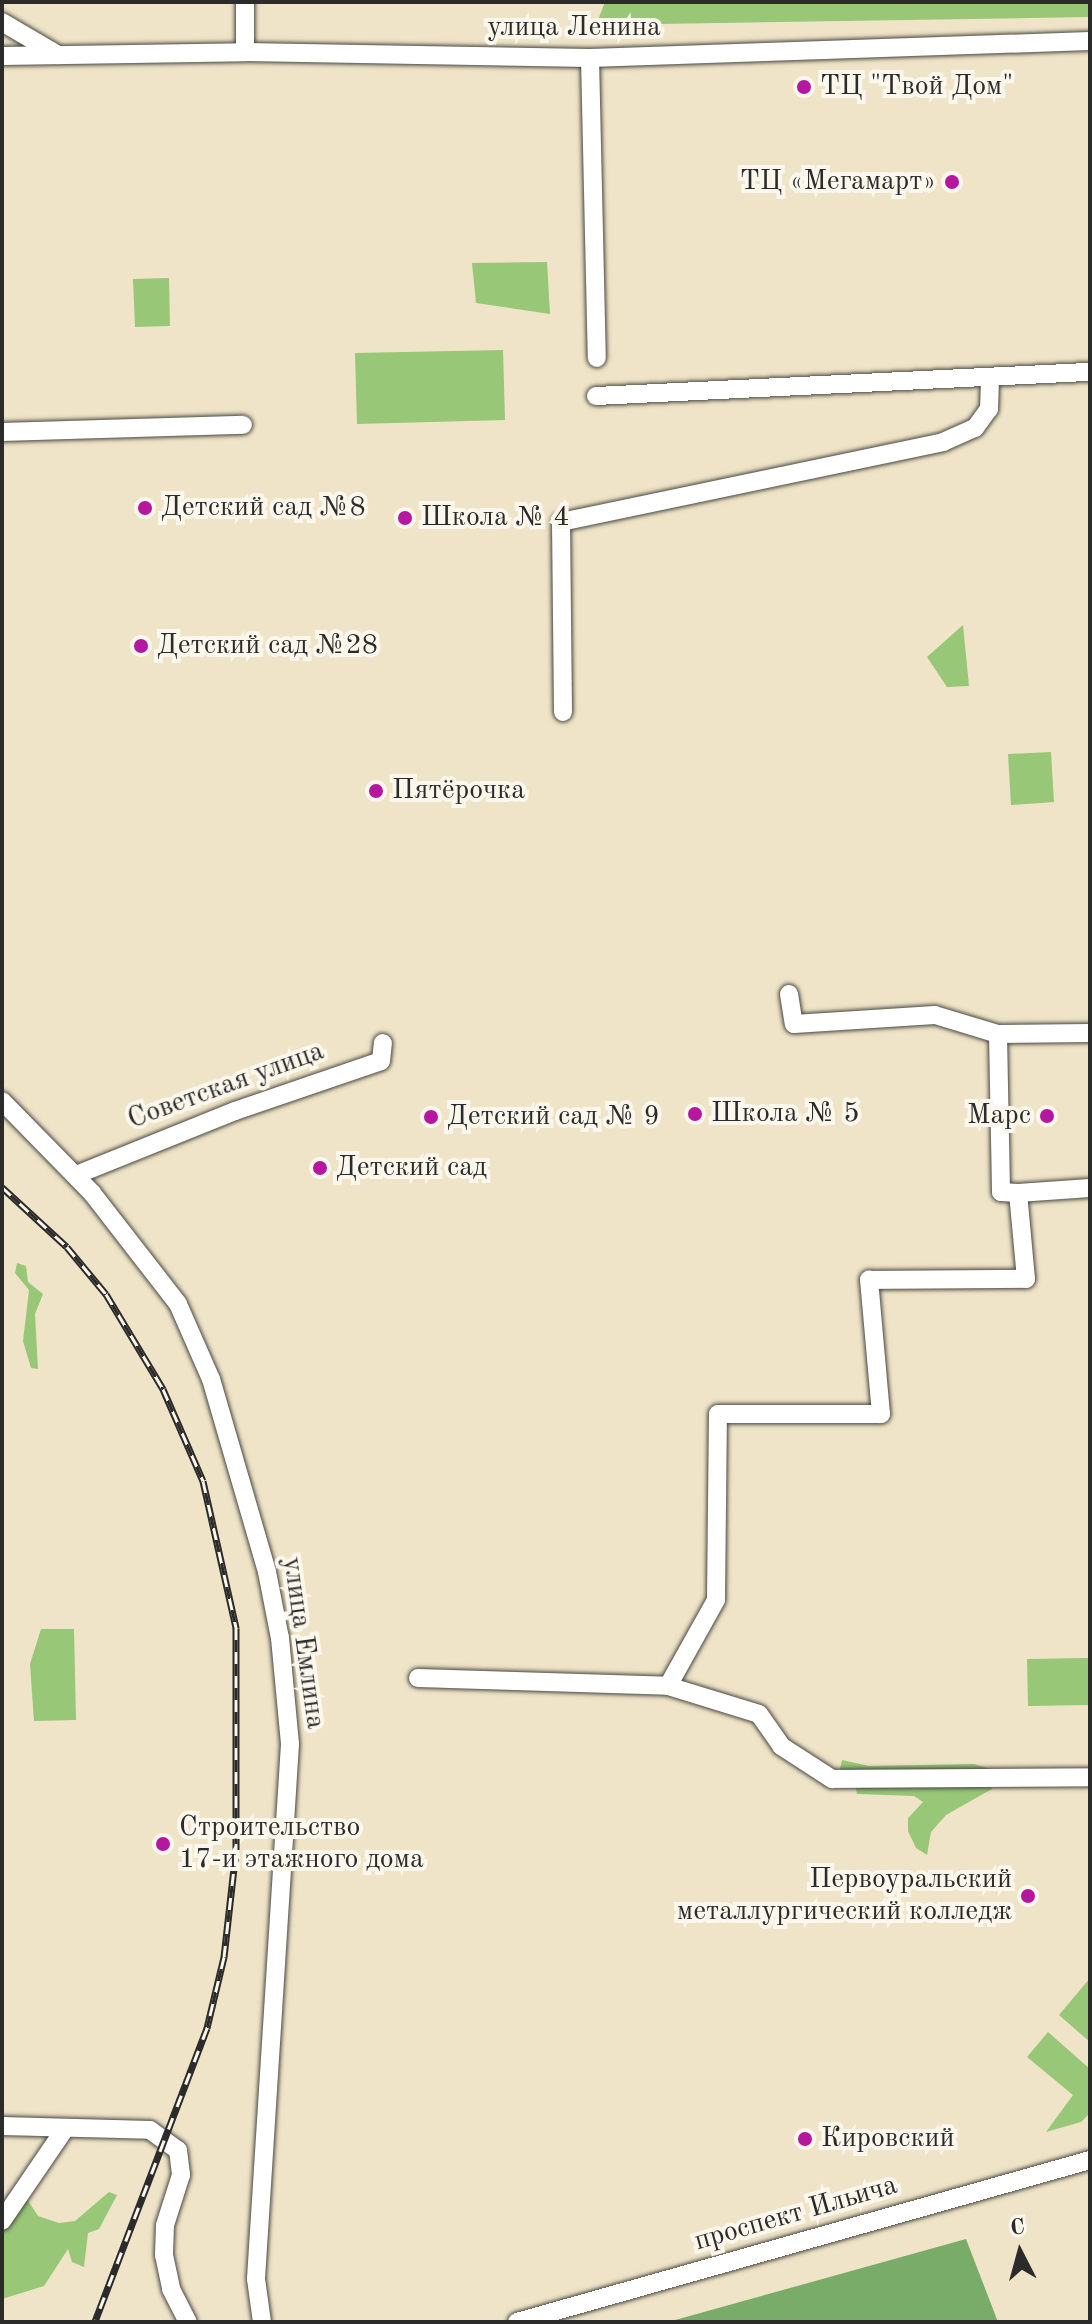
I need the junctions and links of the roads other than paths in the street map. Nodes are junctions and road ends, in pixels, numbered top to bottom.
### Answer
1 (245, 2) edge
2 (2, 22) edge
3 (1090, 41) edge
4 (245, 52) junction
5 (58, 55) junction
6 (2, 56) edge
7 (590, 58) junction
8 (597, 358) dead end
9 (1090, 372) edge
10 (990, 377) junction
11 (596, 396) dead end
12 (243, 425) dead end
13 (2, 432) edge
14 (563, 712) dead end
15 (789, 994) dead end
16 (1090, 1033) edge
17 (998, 1034) junction
18 (383, 1043) dead end
19 (2, 1101) edge
20 (76, 1175) junction
21 (1090, 1188) edge
22 (1018, 1193) junction
23 (418, 1678) dead end
24 (668, 1686) junction
25 (1090, 1777) edge
26 (2, 2126) edge
27 (64, 2130) junction
28 (1090, 2160) edge
29 (2, 2221) edge
30 (262, 2321) edge
31 (188, 2322) edge
32 (517, 2322) edge

1 - 4 street
2 - 5 street
3 - 7 street, улица Ленина
4 - 5 street, улица Ленина
4 - 7 street, улица Ленина
5 - 6 street, улица Ленина
7 - 8 street
9 - 10 street
10 - 11 street
10 - 14 street
12 - 13 street
15 - 17 street
16 - 17 street
17 - 22 street
18 - 20 street, Советская улица
19 - 20 street, улица Емлина
20 - 30 street, улица Емлина
21 - 22 street
22 - 24 street
23 - 24 street
24 - 25 street
26 - 27 street
27 - 29 street
27 - 31 street
28 - 32 street, проспект Ильича

